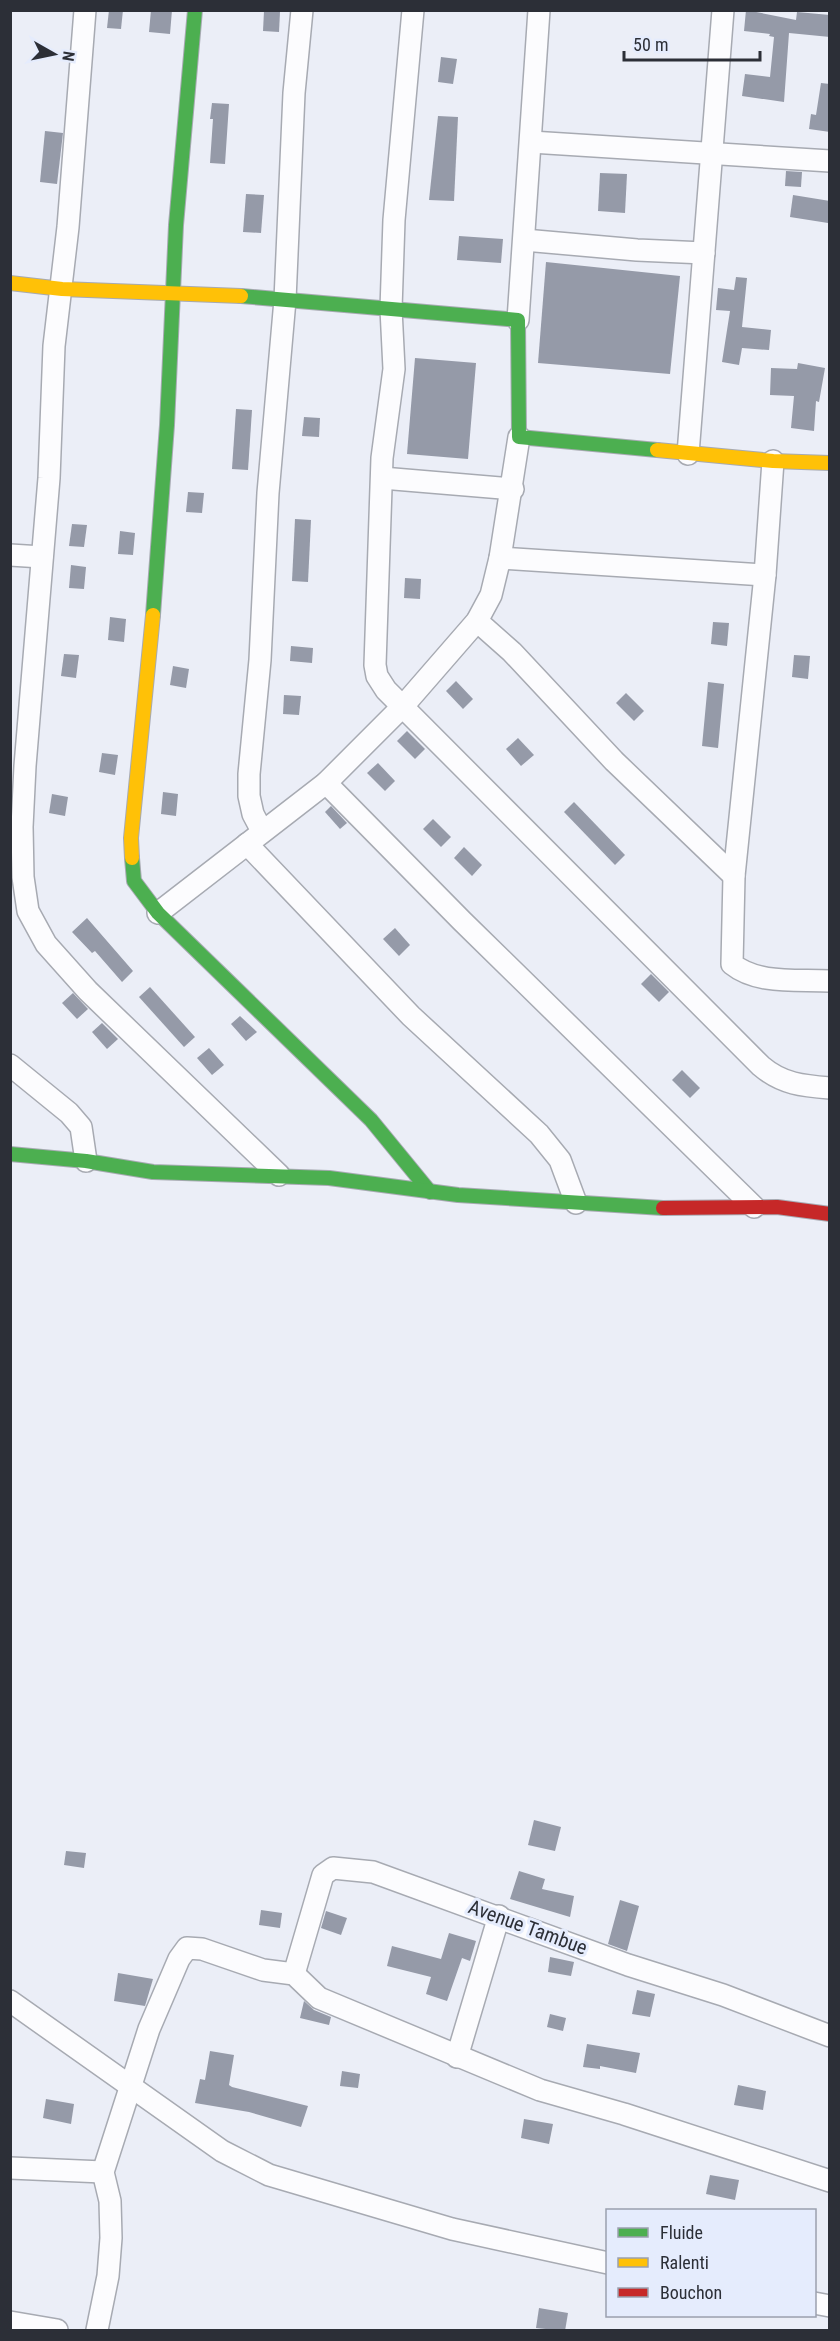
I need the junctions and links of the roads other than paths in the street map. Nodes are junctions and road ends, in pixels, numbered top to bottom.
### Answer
1 (85, 10) edge
2 (195, 10) edge
3 (302, 10) edge
4 (413, 10) edge
5 (539, 10) edge
6 (723, 10) edge
7 (531, 142) junction
8 (712, 154) junction
9 (830, 161) edge
10 (524, 240) junction
11 (704, 253) junction
12 (10, 283) edge
13 (62, 289) junction
14 (173, 291) junction
15 (285, 300) junction
16 (392, 309) junction
17 (518, 320) junction
18 (519, 437) junction
19 (688, 454) junction
20 (773, 461) junction
21 (830, 463) edge
22 (382, 478) junction
23 (513, 489) junction
24 (10, 555) edge
25 (42, 557) junction
26 (500, 558) junction
27 (765, 575) junction
28 (477, 621) junction
29 (404, 705) junction
30 (326, 783) junction
31 (254, 838) junction
32 (734, 876) junction
33 (158, 913) junction
34 (830, 981) edge
35 (10, 1065) edge
36 (830, 1088) edge
37 (10, 1154) edge
38 (86, 1161) junction
39 (279, 1175) junction
40 (430, 1192) junction
41 (576, 1203) junction
42 (754, 1208) junction
43 (830, 1214) edge
44 (499, 1916) junction
45 (294, 1974) junction
46 (10, 2001) edge
47 (830, 2036) edge
48 (457, 2056) junction
49 (129, 2087) junction
50 (10, 2168) edge
51 (103, 2172) junction
52 (830, 2181) edge
53 (606, 2263) edge
54 (10, 2322) edge
55 (57, 2331) edge
56 (97, 2331) edge

1 - 13 street
2 - 14 street
3 - 15 street
4 - 16 street
5 - 7 street
6 - 8 street
7 - 8 street
7 - 10 street
8 - 9 street
8 - 11 street
10 - 11 street
10 - 17 street
11 - 19 street
12 - 13 street
13 - 14 street
13 - 25 street
14 - 15 street
14 - 33 street
15 - 16 street
15 - 31 street
16 - 17 street
16 - 22 street
17 - 18 street
18 - 19 street
18 - 23 street
19 - 20 street
20 - 21 street
20 - 27 street
22 - 23 street
22 - 29 street
23 - 26 street
24 - 25 street
25 - 39 street
26 - 27 street
26 - 28 street
27 - 32 street
28 - 29 street
28 - 32 street
29 - 30 street
29 - 36 street
30 - 31 street
30 - 42 street
31 - 33 street
31 - 41 street
32 - 34 street
33 - 40 street
35 - 38 street
37 - 38 street
38 - 39 street
39 - 40 street
40 - 41 street
41 - 42 street
42 - 43 street
44 - 45 street, Avenue Tambue
44 - 47 street, Avenue Tambue
44 - 48 street
45 - 48 street
45 - 49 street
46 - 49 street
48 - 52 street
49 - 51 street
49 - 53 street
50 - 51 street
51 - 56 street
54 - 55 street

